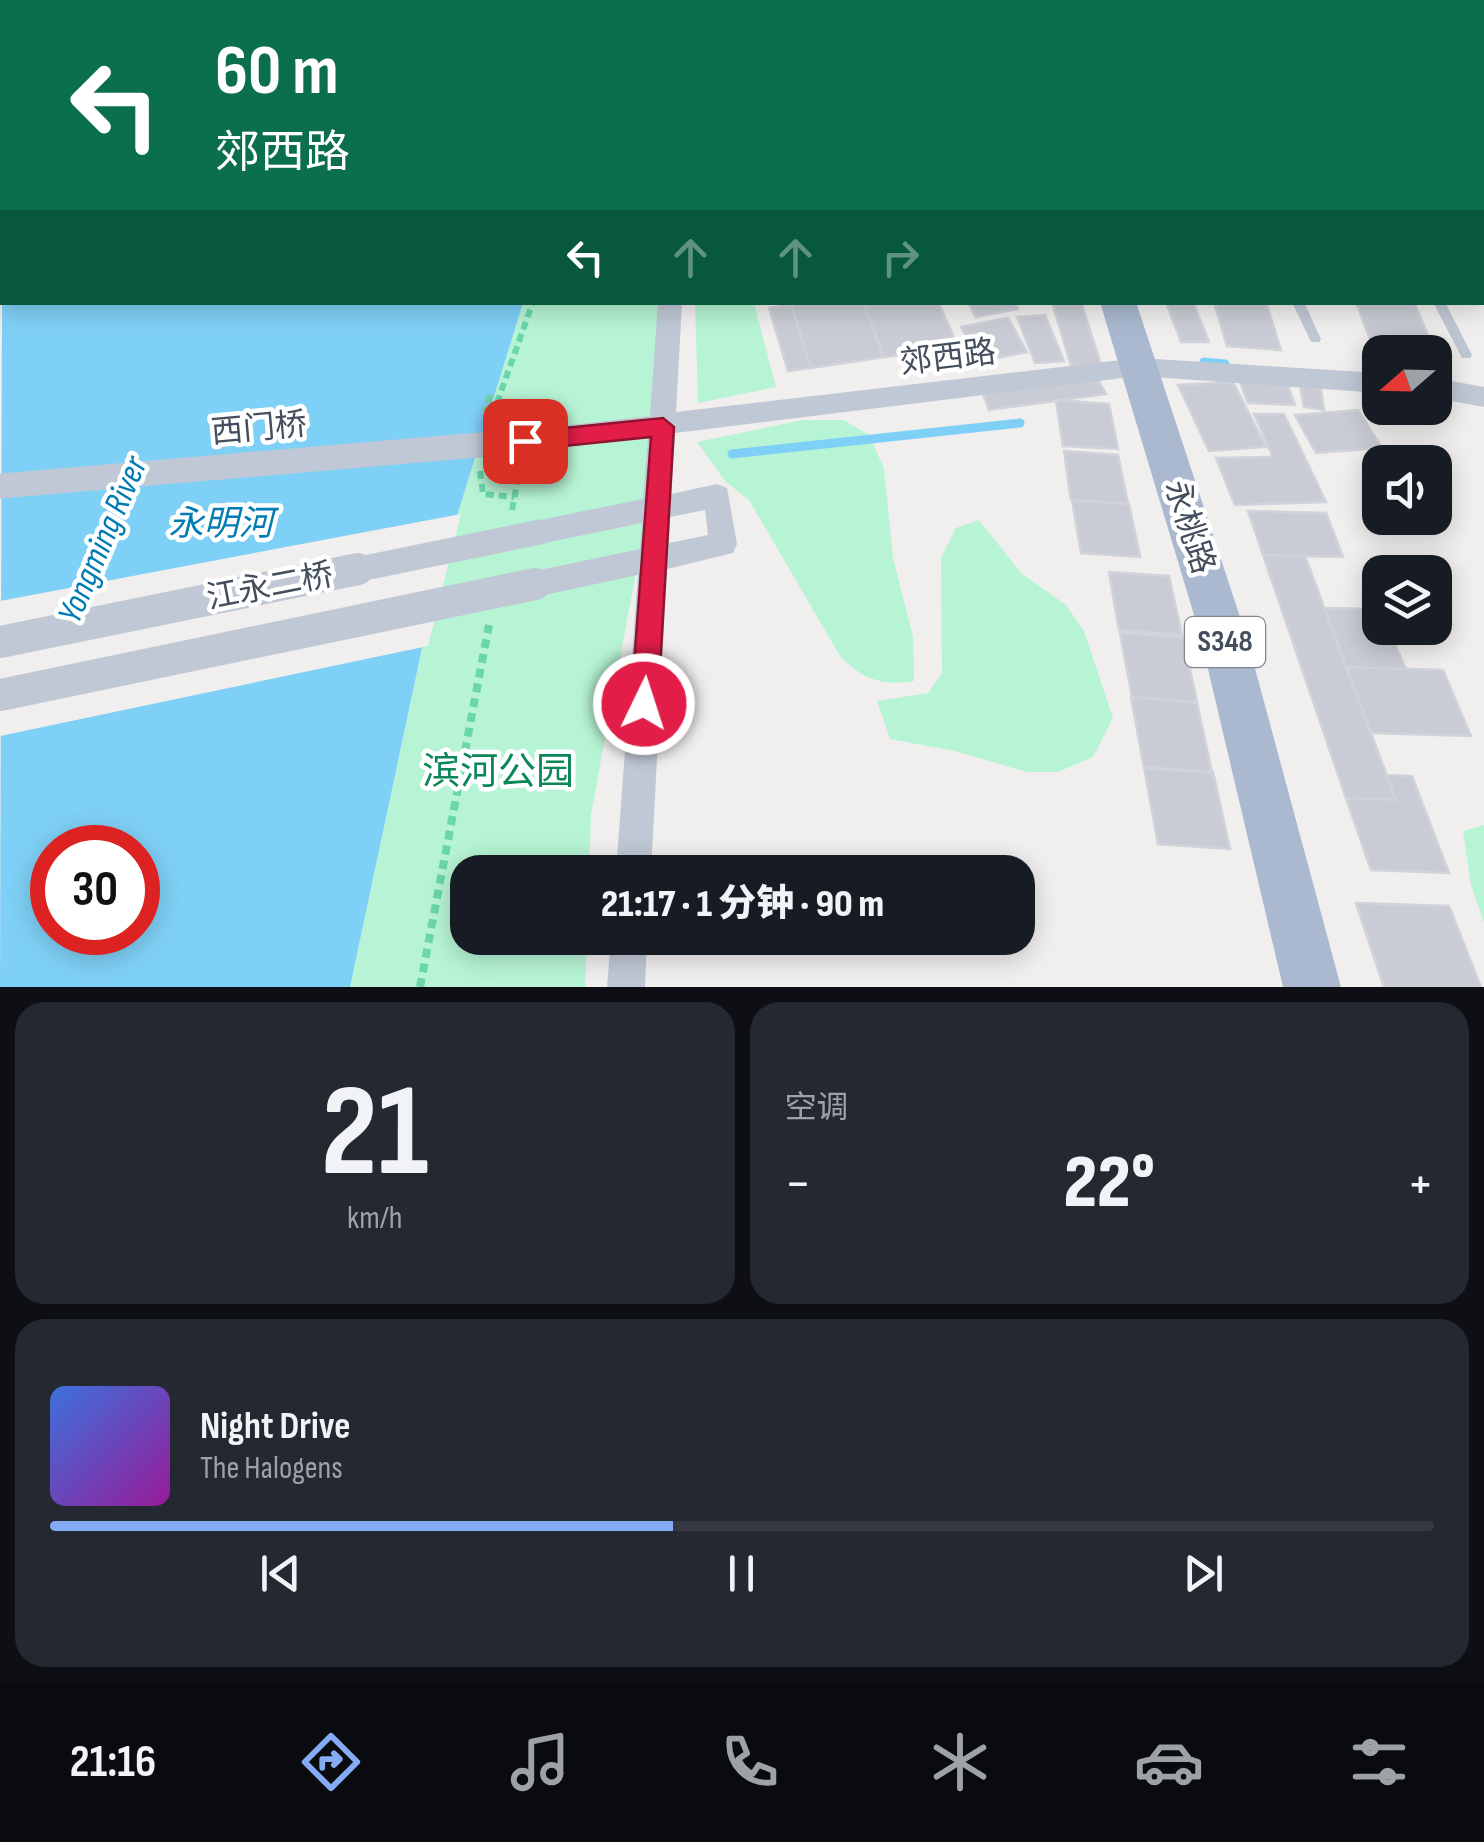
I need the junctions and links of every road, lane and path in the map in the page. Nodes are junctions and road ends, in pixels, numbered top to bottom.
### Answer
1 (532, 305) edge
2 (670, 305) edge
3 (1119, 305) edge
4 (1299, 305) edge
5 (1441, 305) edge
6 (1315, 340) dead end
7 (1466, 355) dead end
8 (1139, 367) junction
9 (1362, 382) edge
10 (1452, 391) edge
11 (490, 396) dead end
12 (1484, 396) edge
13 (497, 412) junction
14 (499, 422) dead end
15 (663, 427) junction
16 (525, 441) junction
17 (0, 486) edge
18 (658, 508) junction
19 (510, 517) dead end
20 (654, 559) junction
21 (491, 615) dead end
22 (0, 642) edge
23 (0, 696) edge
24 (634, 855) edge
25 (628, 955) edge
26 (420, 987) edge
27 (626, 987) edge
28 (1312, 987) edge

1 - 13 path
2 - 15 street
3 - 8 main road, 永桃路 / S348
4 - 6 lane
5 - 7 lane
8 - 9 street, 郊西路
8 - 15 street, 郊西路
8 - 28 main road, 永桃路 / S348
10 - 12 street
11 - 13 path
13 - 14 path
15 - 16 street, 郊西路
15 - 18 street
16 - 17 street, 西门桥, bridge
16 - 19 path
18 - 20 street
18 - 20 street, 江永二桥
18 - 22 street, 江永二桥, bridge
20 - 23 street, 江永二桥, bridge
20 - 24 street
21 - 26 path
25 - 27 street

